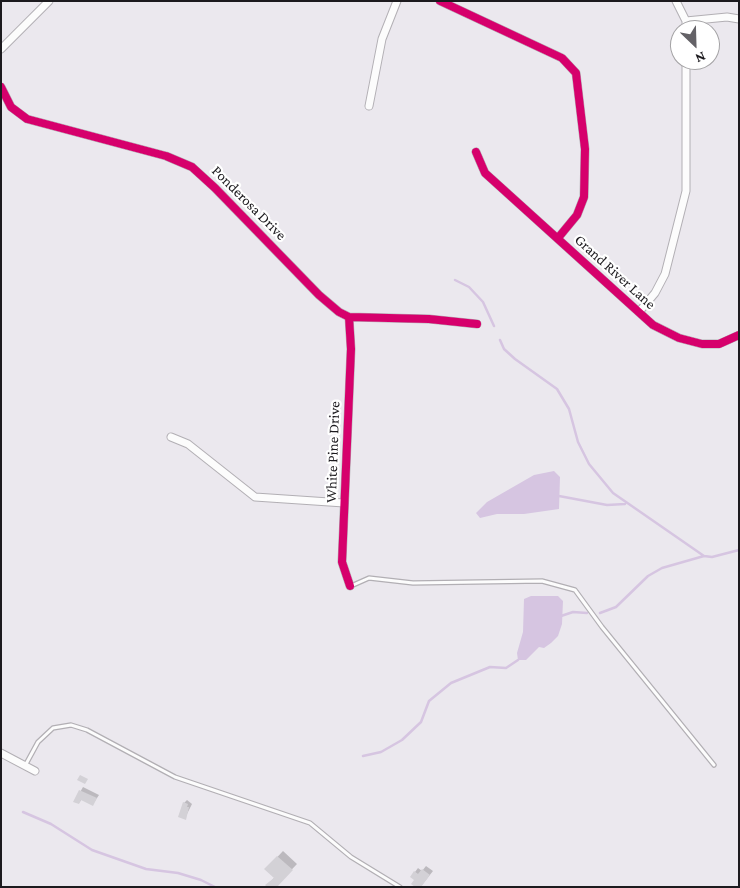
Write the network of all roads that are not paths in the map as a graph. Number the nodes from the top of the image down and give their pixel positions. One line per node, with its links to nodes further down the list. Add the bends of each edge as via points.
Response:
1 (397, 1): 11 (street, via 382,39)
2 (440, 1): 13 (street, via 562,58 576,73 584,149 584,198 577,214)
3 (676, 1): 6 (street)
4 (46, 2): 8 (street)
5 (739, 19): 7 (street)
6 (686, 20)
7 (696, 20)
8 (1, 49)
9 (686, 70): 14 (street, via 686,192 666,274)
10 (1, 87): 15 (street, Ponderosa Drive, via 11,107 27,119 166,156 192,167 319,295 339,312)
11 (369, 106)
12 (476, 152): 13 (street, Grand River Lane, via 485,173)
13 (558, 238): 14 (street, Grand River Lane)
14 (639, 312): 17 (street, Grand River Lane, via 661,330 702,344 720,344)
15 (350, 316): 16 (street, Ponderosa Drive); 19 (street, White Pine Drive)
16 (477, 324)
17 (739, 336)
18 (171, 437): 19 (street, via 188,444 255,497)
19 (344, 503): 20 (street, White Pine Drive, via 342,562)
20 (350, 586): 22 (lane, via 369,578 413,583 542,581 575,590)
21 (1, 753): 23 (street)
22 (714, 765)
23 (25, 766): 24 (street); 25 (lane, via 38,742 53,728 72,725 175,776 310,823 351,857)
24 (35, 771)
25 (400, 887)

